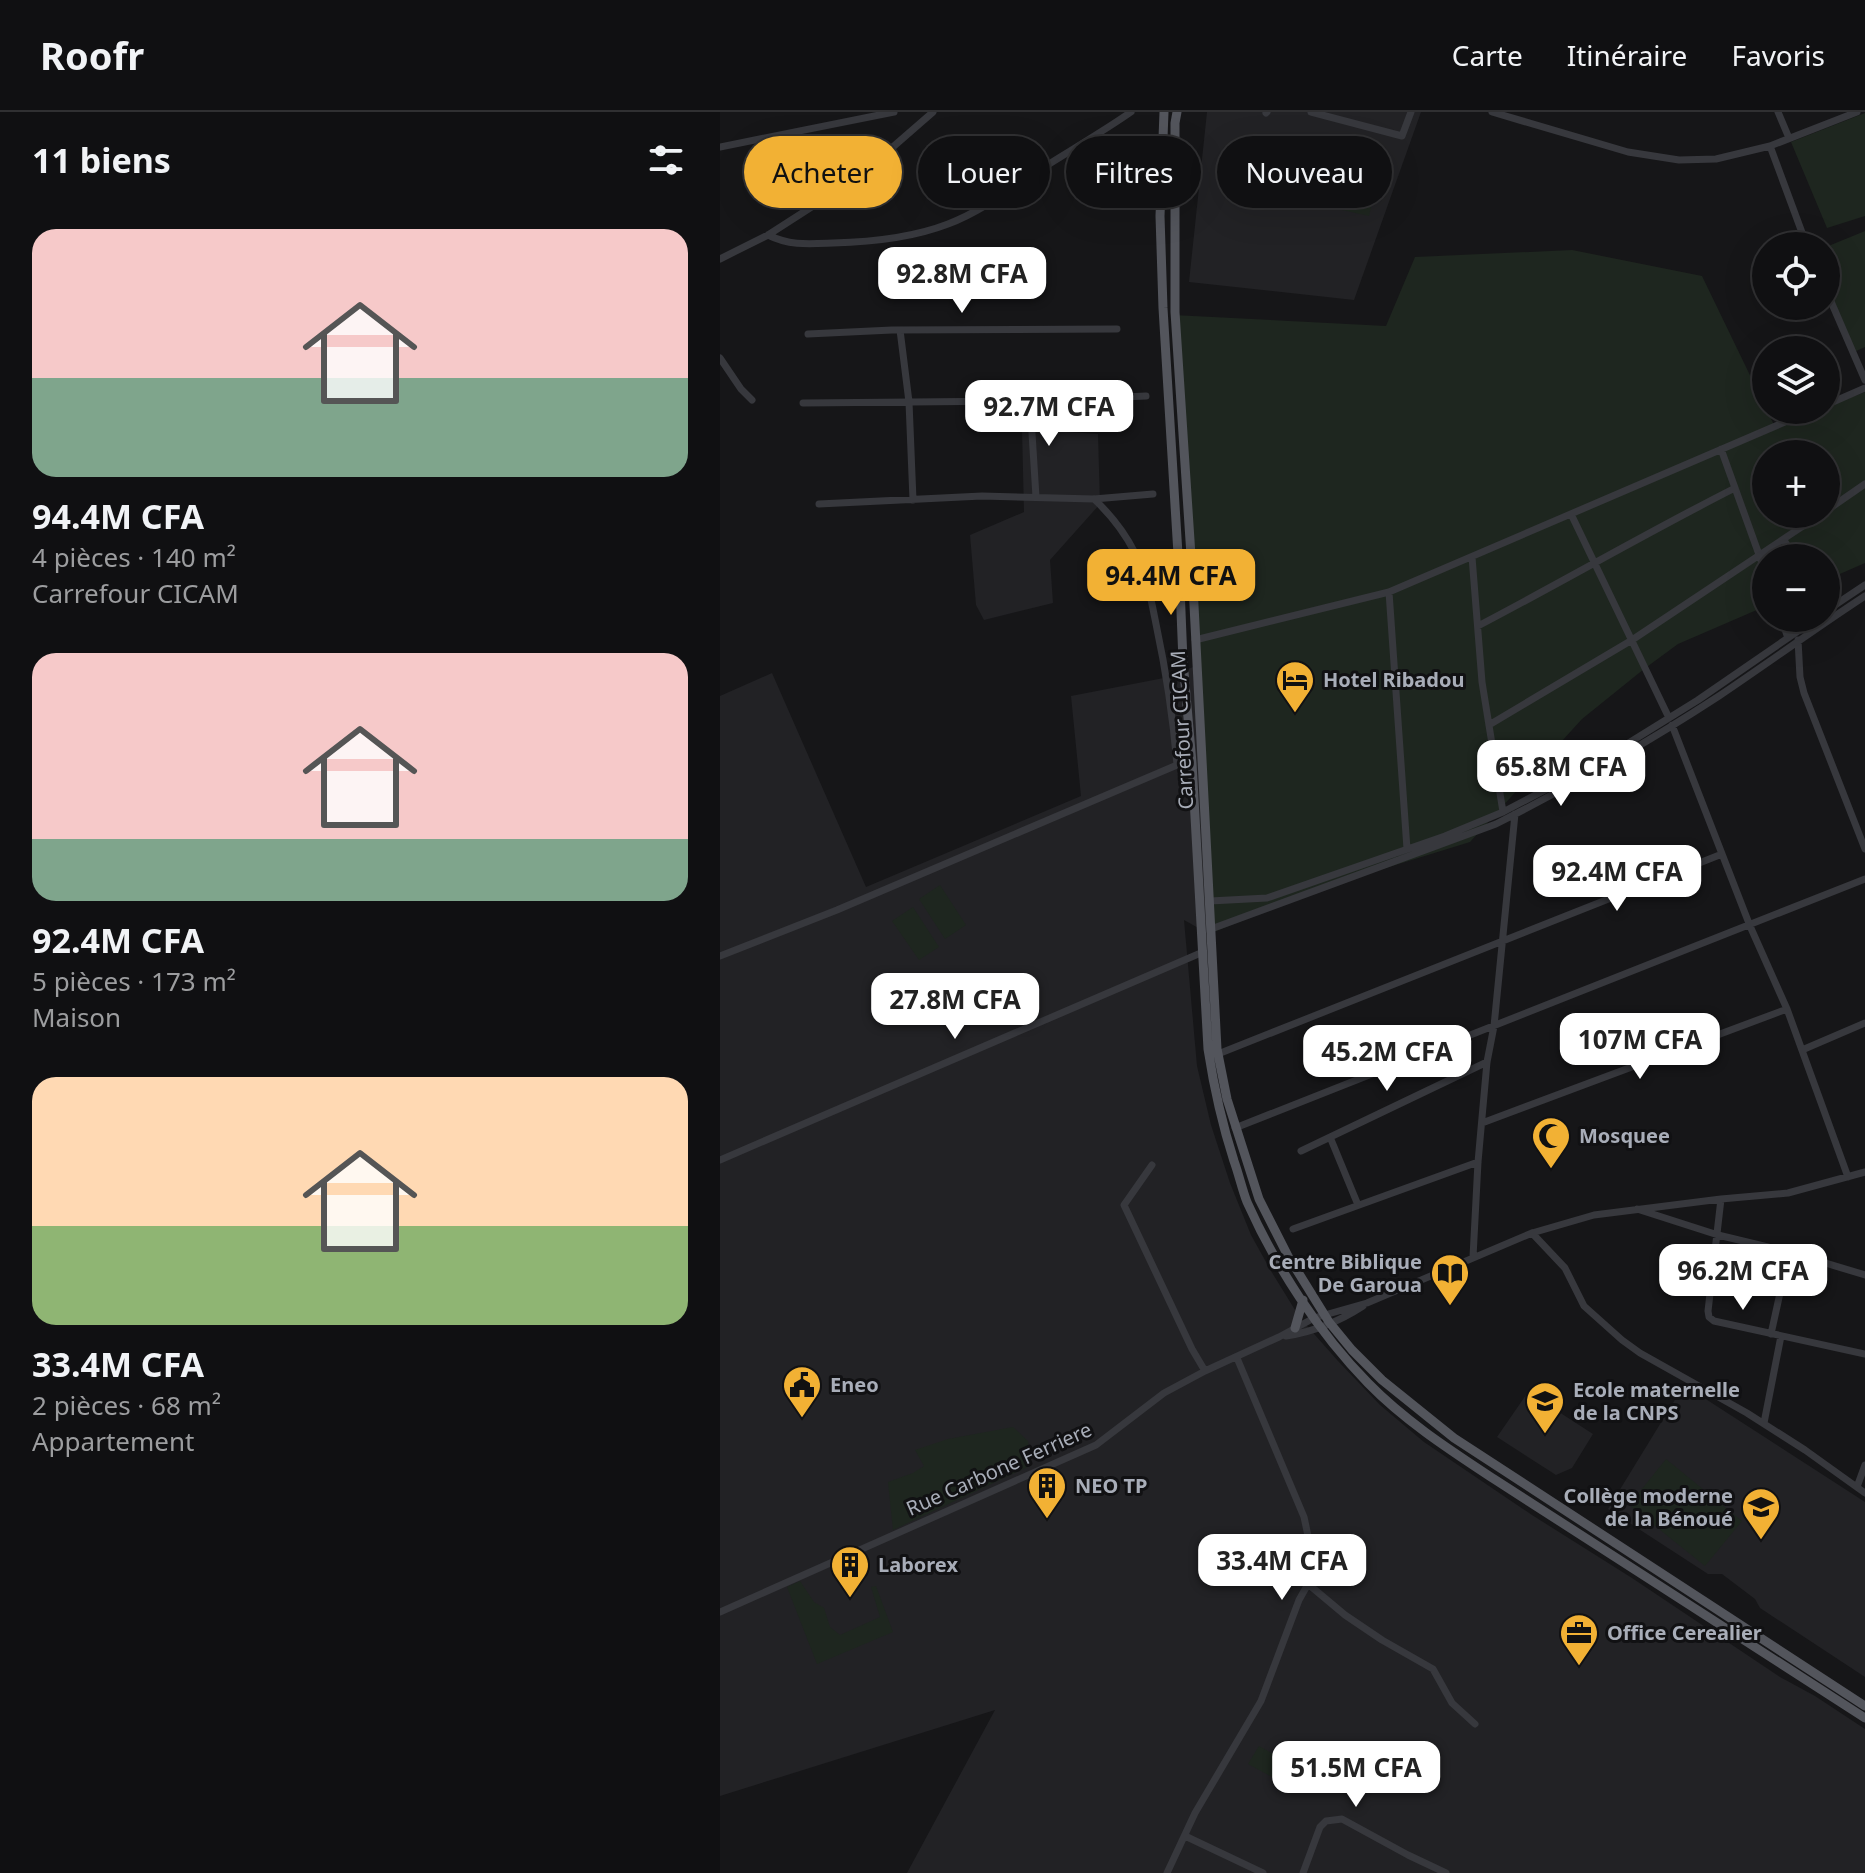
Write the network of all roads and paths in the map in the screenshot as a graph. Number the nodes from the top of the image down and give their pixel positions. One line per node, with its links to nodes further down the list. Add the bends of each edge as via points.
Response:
1 (894, 112): 13 (street)
2 (933, 112): 15 (street, via 824,199)
3 (1131, 112): 15 (street, via 945,225 891,239 847,243 800,245)
4 (1164, 112): 62 (main road, via 1163,308)
5 (1177, 112): 57 (main road, Carrefour CICAM, via 1175,312)
6 (1311, 112): 7 (street, via 1402,136)
7 (1411, 112)
8 (1492, 112): 12 (street, via 1628,152 1679,160 1716,159)
9 (1778, 112): 11 (street)
10 (1857, 112): 11 (street)
11 (1789, 138): 12 (street)
12 (1770, 146): 14 (street)
13 (720, 147)
14 (1802, 232)
15 (768, 235): 16 (street)
16 (720, 259)
17 (1839, 320): 22 (street)
18 (1117, 329): 19 (street)
19 (900, 330): 20 (street); 28 (street)
20 (808, 334)
21 (720, 358): 26 (street)
22 (1865, 380)
23 (1865, 388): 25 (street)
24 (1146, 396): 27 (street)
25 (1840, 399)
26 (752, 400)
27 (1030, 401): 28 (street); 35 (street)
28 (909, 402): 29 (street); 37 (street)
29 (803, 403)
30 (1780, 424): 31 (street)
31 (1721, 449): 33 (street); 40 (street)
32 (1865, 484): 38 (street)
33 (1735, 488): 43 (street); 48 (street)
34 (1153, 494): 36 (street)
35 (1036, 497): 36 (street); 37 (street)
36 (1094, 499): 63 (street, via 1135,552 1147,581 1164,659)
37 (913, 500): 39 (street)
38 (1840, 501)
39 (819, 504)
40 (1571, 514): 46 (street); 48 (street)
41 (1801, 528): 42 (street)
42 (1784, 540): 44 (street); 45 (street)
43 (1756, 544)
44 (1778, 544)
45 (1786, 544)
46 (1472, 557): 50 (street); 53 (street)
47 (1752, 561): 58 (street)
48 (1594, 564): 53 (street); 58 (street)
49 (1865, 585): 52 (street)
50 (1389, 592): 57 (street); 66 (street)
51 (1865, 596): 59 (street)
52 (1840, 601)
53 (1478, 626): 61 (street)
54 (1786, 632): 56 (street)
55 (1797, 632): 56 (street)
56 (1788, 638): 60 (street)
57 (1195, 640): 70 (main road, Carrefour CICAM)
58 (1632, 640): 60 (street); 61 (street)
59 (1798, 640): 60 (street, via 1719,696); 67 (street, via 1804,693)
60 (1671, 721): 64 (street); 65 (street, via 1599,771); 68 (street)
61 (1489, 725): 64 (street)
62 (1192, 763): 63 (street); 74 (main road)
63 (1177, 765): 75 (street)
64 (1503, 812): 66 (street)
65 (1515, 814): 72 (street); 73 (street)
66 (1407, 849): 70 (street, via 1267,898)
67 (1865, 849)
68 (1722, 854): 71 (street); 73 (street)
69 (1865, 879): 71 (street)
70 (1210, 901): 72 (main road, Carrefour CICAM)
71 (1750, 926): 76 (street); 78 (street)
72 (1211, 929): 80 (main road, Carrefour CICAM)
73 (1502, 943): 78 (street); 80 (street)
74 (1203, 952): 86 (street); 100 (main road, via 1208,1049 1221,1121 1247,1200)
75 (720, 956)
76 (1787, 1009): 79 (street); 82 (street)
77 (1865, 1023): 79 (street)
78 (1494, 1026): 81 (street); 83 (street)
79 (1802, 1050): 90 (street)
80 (1218, 1054): 83 (main road, Carrefour CICAM)
81 (1487, 1062): 82 (street); 84 (street)
82 (1482, 1123): 87 (street)
83 (1235, 1128): 101 (main road, Carrefour CICAM, via 1259,1199)
84 (1330, 1137): 85 (street); 92 (street)
85 (1301, 1151)
86 (720, 1160)
87 (1478, 1162): 92 (street); 98 (street)
88 (1152, 1165): 108 (street, via 1126,1200 1125,1211)
89 (1863, 1175): 90 (street)
90 (1848, 1177): 91 (street, via 1788,1193)
91 (1721, 1199): 93 (street); 96 (street)
92 (1358, 1205): 94 (street)
93 (1635, 1209): 95 (street); 96 (street)
94 (1293, 1229)
95 (1532, 1233): 98 (street); 109 (street, via 1565,1268 1584,1306 1610,1330 1640,1353)
96 (1718, 1235): 97 (street); 103 (street, via 1709,1317)
97 (1789, 1252): 99 (street); 103 (street)
98 (1473, 1257): 101 (street, via 1350,1314)
99 (1865, 1275)
100 (1303, 1300): 101 (main road); 102 (main road)
101 (1322, 1320): 102 (street, Rue Carbone Ferriere); 105 (street, Rue Carbone Ferriere, via 1303,1333); 114 (main road, via 1382,1380 1454,1438)
102 (1295, 1328): 105 (street, Rue Carbone Ferriere)
103 (1771, 1334): 104 (street)
104 (1781, 1336): 106 (street); 109 (street)
105 (1279, 1337): 107 (street, Rue Carbone Ferriere)
106 (1865, 1354)
107 (1237, 1358): 108 (street, Rue Carbone Ferriere); 113 (street, via 1304,1517 1311,1550)
108 (1205, 1371): 115 (street, Rue Carbone Ferriere, via 1164,1393 1096,1445)
109 (1764, 1423): 111 (street)
110 (1865, 1465): 111 (street)
111 (1857, 1487): 112 (street)
112 (1865, 1493)
113 (1308, 1584): 118 (street, via 1345,1615 1433,1669 1452,1703); 119 (street, via 1261,1701)
114 (1709, 1611): 116 (main road); 117 (main road)
115 (720, 1612)
116 (1865, 1706)
117 (1865, 1718)
118 (1475, 1724)
119 (1185, 1836): 120 (street); 121 (street)
120 (1167, 1873)
121 (1263, 1873)
122 (1303, 1873): 123 (street, via 1320,1827 1342,1819)
123 (1446, 1873)

